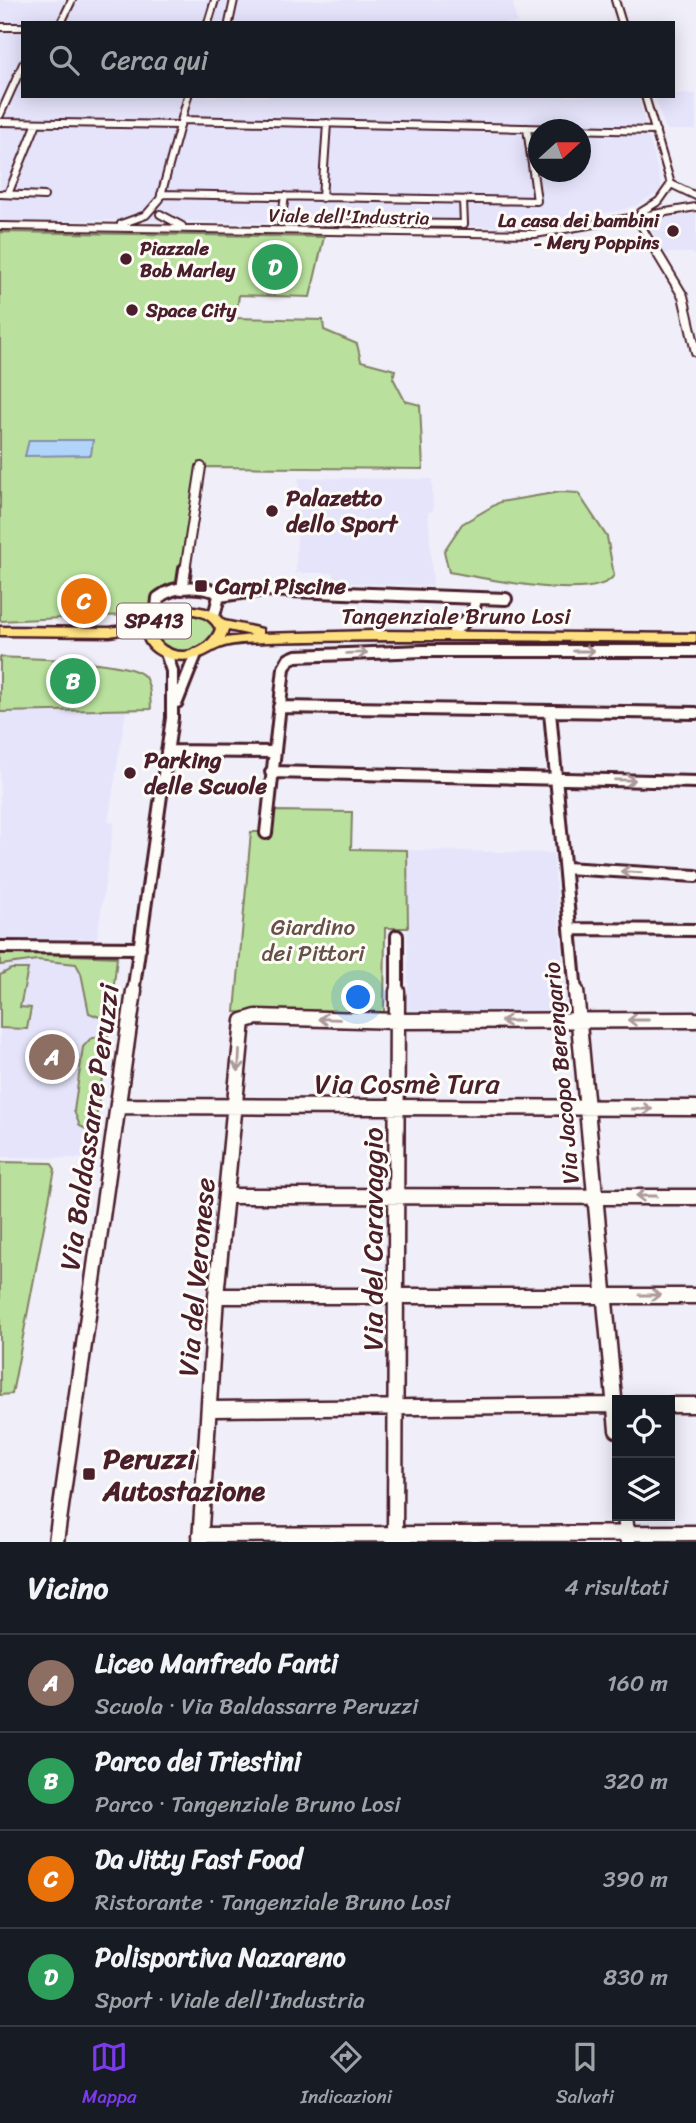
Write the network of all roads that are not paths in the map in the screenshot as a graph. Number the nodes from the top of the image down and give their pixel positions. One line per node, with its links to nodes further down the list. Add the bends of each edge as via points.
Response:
1 (72, 0): 5 (street)
2 (215, 0): 6 (street)
3 (234, 0): 7 (street)
4 (615, 0): 8 (street)
5 (62, 21)
6 (209, 21)
7 (229, 21)
8 (621, 21)
9 (0, 27): 10 (street)
10 (21, 27)
11 (21, 69): 14 (street)
12 (187, 98): 17 (street)
13 (646, 98): 20 (street)
14 (0, 115)
15 (0, 122): 16 (street)
16 (37, 123): 17 (street); 22 (street)
17 (181, 123): 18 (street); 25 (street)
18 (327, 124): 19 (street); 28 (street)
19 (527, 128): 20 (street); 29 (street, via 537,201)
20 (656, 131): 21 (street)
21 (674, 187): 23 (street); 27 (street); 31 (street, via 684,201)
22 (4, 194): 24 (street)
23 (666, 195): 31 (street); 34 (street)
24 (44, 196)
25 (160, 196): 26 (street); 32 (street); 33 (street)
26 (285, 196): 28 (street); 29 (street, via 281,222 464,224)
27 (696, 196)
28 (322, 198): 29 (street)
29 (463, 200)
30 (696, 207): 31 (street, Viale dell'Industria)
31 (681, 208): 34 (street, Viale dell'Industria)
32 (160, 214): 38 (street); 39 (street)
33 (146, 215): 37 (street, via 118,225); 38 (street)
34 (625, 219): 39 (street, Viale dell'Industria, via 535,234)
35 (640, 224): 40 (street, via 683,296)
36 (0, 226): 37 (street, Viale dell'Industria)
37 (90, 227): 38 (street, Viale dell'Industria)
38 (149, 228): 39 (street, Viale dell'Industria)
39 (195, 229)
40 (696, 352)
41 (201, 467): 42 (street)
42 (182, 589): 43 (street, via 207,589); 47 (street, via 160,595)
43 (219, 596): 44 (street, via 264,590); 46 (street)
44 (476, 598): 45 (street); 49 (street, via 473,614)
45 (506, 599)
46 (217, 620): 47 (main road, SP413, via 206,612 184,609); 49 (main road, Tangenziale Bruno Losi, via 265,632); 54 (main road, SP413, via 221,636)
47 (153, 622): 48 (main road, via 98,633); 53 (main road, SP413, via 148,632)
48 (0, 631)
49 (454, 631): 50 (main road, Tangenziale Bruno Losi)
50 (696, 631)
51 (0, 637): 53 (main road)
52 (696, 638): 54 (main road, Tangenziale Bruno Losi, via 373,635)
53 (151, 642): 56 (main road, SP413)
54 (216, 644): 57 (main road, SP413)
55 (696, 651): 58 (street, one-way to 55, via 289,659 312,655)
56 (166, 653): 57 (main road, SP413); 61 (street, Via Baldassarre Peruzzi, via 173,671)
57 (196, 654): 61 (street, Via Baldassarre Peruzzi)
58 (279, 707): 59 (street); 63 (street)
59 (551, 712): 60 (street); 65 (street, Via Jacopo Berengario)
60 (696, 713)
61 (172, 718): 62 (street, Via Baldassarre Peruzzi)
62 (167, 751): 63 (street); 74 (street, Via Baldassarre Peruzzi)
63 (274, 752): 64 (street)
64 (271, 772): 65 (street); 67 (street)
65 (557, 778): 66 (street, one-way to 66); 68 (street, Via Jacopo Berengario)
66 (696, 782)
67 (266, 833)
68 (565, 868): 69 (street, one-way to 68); 70 (street, Via Jacopo Berengario)
69 (696, 876)
70 (571, 929): 71 (street); 75 (street, Via Jacopo Berengario)
71 (696, 930)
72 (397, 936): 77 (street, Via del Caravaggio)
73 (0, 947): 74 (street)
74 (140, 948): 78 (street, Via Baldassarre Peruzzi)
75 (579, 1020): 76 (street, one-way to 75); 77 (street, one-way to 77); 82 (street, Via Jacopo Berengario)
76 (696, 1020)
77 (398, 1021): 79 (street, Via del Veronese, one-way to 79, via 247,1018 241,1025); 80 (street, Via del Caravaggio)
78 (118, 1106): 79 (street, Via Cosmè Tura); 101 (street, Via Baldassarre Peruzzi)
79 (236, 1106): 80 (street, Via Cosmè Tura); 83 (street, Via del Veronese)
80 (397, 1106): 82 (street, Via Cosmè Tura); 86 (street, Via del Caravaggio)
81 (696, 1108): 82 (street, Via Cosmè Tura, one-way to 81)
82 (587, 1109): 84 (street, Via Jacopo Berengario)
83 (226, 1196): 86 (street); 89 (street, Via del Veronese)
84 (596, 1196): 85 (street, one-way to 84); 86 (street); 88 (street, Via Jacopo Berengario)
85 (696, 1196)
86 (397, 1198): 87 (street, Via del Caravaggio)
87 (396, 1295): 88 (street); 89 (street); 95 (street, Via del Caravaggio)
88 (605, 1295): 90 (street, one-way to 90); 91 (street, Via Jacopo Berengario)
89 (216, 1296): 96 (street, Via del Veronese)
90 (696, 1296)
91 (615, 1395)
92 (612, 1405): 95 (street)
93 (675, 1405): 94 (street)
94 (696, 1405)
95 (396, 1408): 96 (street); 99 (street, Via del Caravaggio)
96 (210, 1409): 100 (street, Via del Veronese)
97 (696, 1533): 98 (street)
98 (627, 1537): 99 (street)
99 (395, 1538): 100 (street)
100 (200, 1539)
101 (56, 1542)

